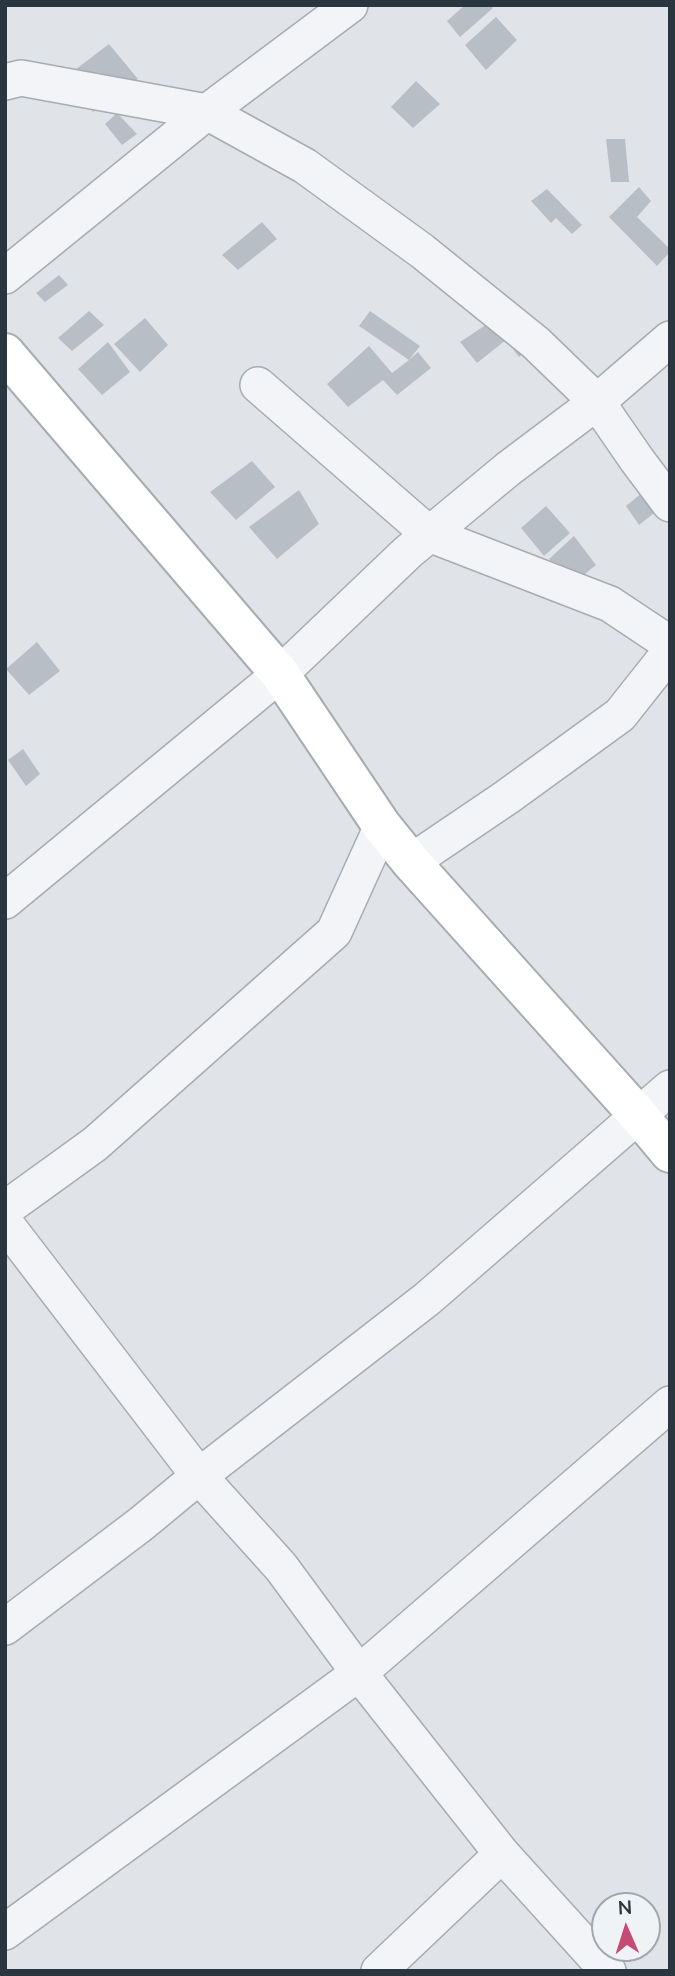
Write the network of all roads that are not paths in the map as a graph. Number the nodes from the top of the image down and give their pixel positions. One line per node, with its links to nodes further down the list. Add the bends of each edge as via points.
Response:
1 (350, 5): 3 (street)
2 (5, 82): 3 (street, via 21,78)
3 (207, 112): 4 (street); 8 (street, via 305,166 422,251 536,343)
4 (5, 276)
5 (670, 339): 8 (street)
6 (5, 353): 13 (main road)
7 (258, 385): 10 (street)
8 (597, 402): 9 (street); 10 (street)
9 (670, 504)
10 (429, 534): 11 (street, via 610,604); 13 (street)
11 (670, 644)
12 (670, 652): 15 (street, via 621,715)
13 (280, 674): 14 (main road); 16 (street)
14 (382, 826): 15 (main road); 20 (street, via 334,932 95,1144)
15 (411, 862): 18 (main road)
16 (5, 901)
17 (670, 1088): 18 (street)
18 (639, 1116): 19 (main road); 23 (street, via 427,1299)
19 (670, 1153)
20 (5, 1209)
21 (5, 1223): 23 (street)
22 (670, 1404): 25 (street)
23 (199, 1476): 24 (street); 25 (street, via 281,1567)
24 (5, 1627)
25 (359, 1674): 26 (street); 27 (street)
26 (502, 1854): 28 (street); 29 (street)
27 (5, 1932)
28 (379, 1971)
29 (608, 1971)

